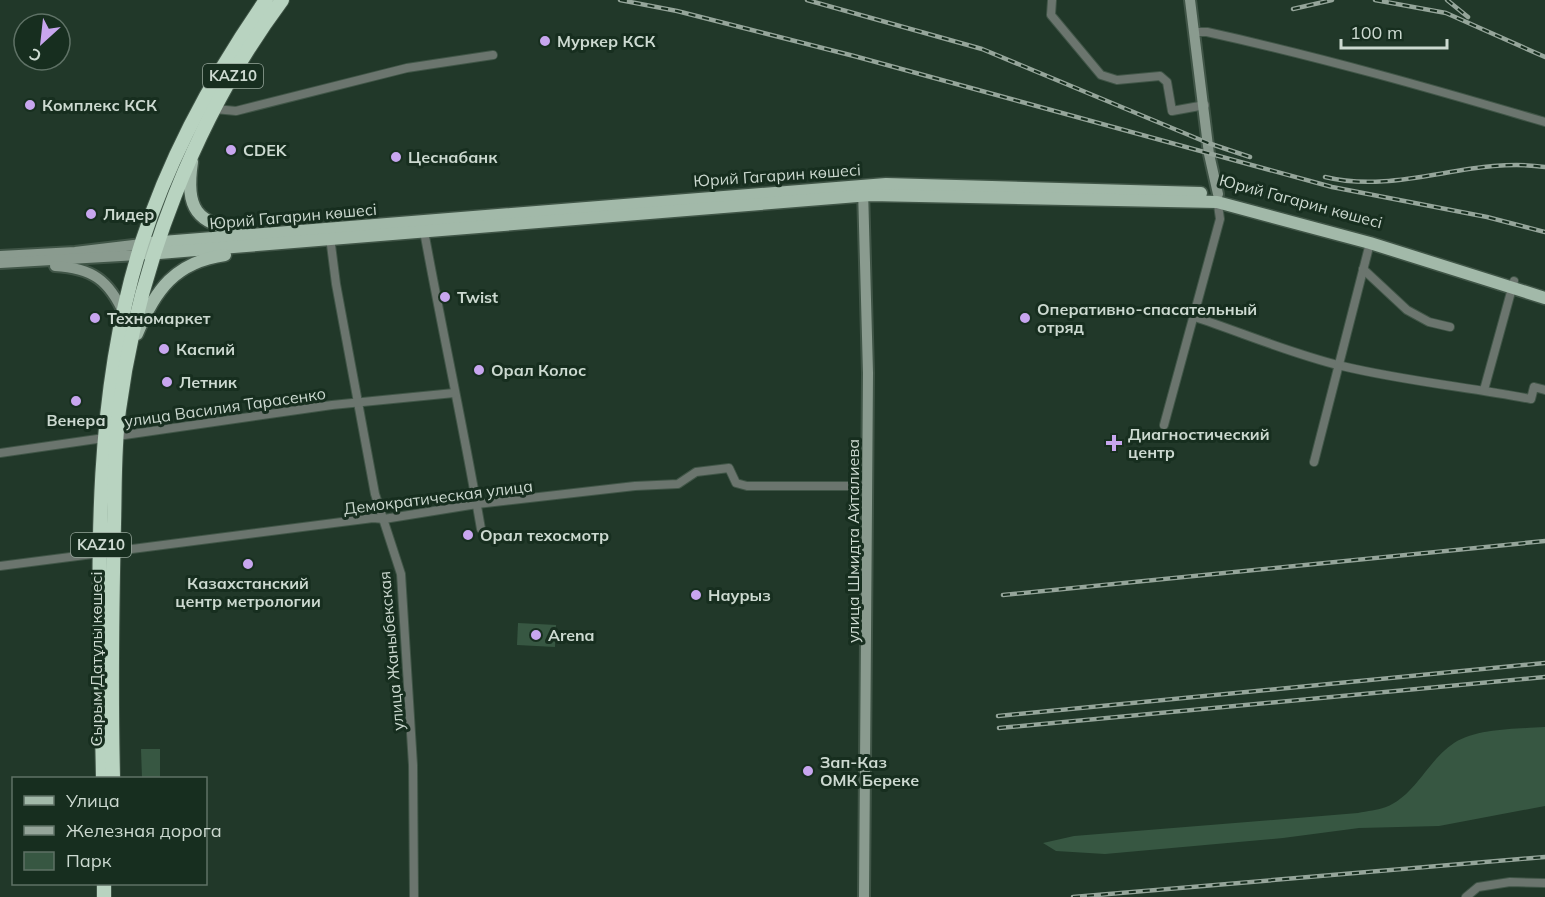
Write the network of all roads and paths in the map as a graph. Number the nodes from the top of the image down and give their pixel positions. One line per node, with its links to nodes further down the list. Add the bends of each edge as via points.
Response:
1 (266, 0): 10 (highway, Сырым Датұлы көшесі / KAZ10, via 229,54)
2 (282, 0): 8 (highway, Сырым Датұлы көшесі / KAZ10)
3 (1052, 0): 7 (street, via 1051,15 1101,75 1117,80 1160,76 1167,82 1172,111)
4 (1190, 0): 5 (street)
5 (1196, 32): 7 (street); 9 (street, via 1295,52)
6 (493, 55): 8 (street, via 407,68 237,111)
7 (1204, 105): 13 (street)
8 (215, 109): 11 (highway, Сырым Датұлы көшесі / KAZ10)
9 (1545, 122)
10 (178, 151): 11 (highway); 19 (highway, Сырым Датұлы көшесі / KAZ10)
11 (193, 158): 16 (main road, via 188,192 198,213 217,226); 19 (highway, Сырым Датұлы көшесі / KAZ10)
12 (863, 190): 13 (main road, Юрий Гагарин көшесі); 14 (main road, Юрий Гагарин көшесі); 15 (main road, Юрий Гагарин көшесі); 40 (street, улица Шмидта Айталиева)
13 (1217, 198): 17 (main road, Юрий Гагарин көшесі); 24 (main road, Юрий Гагарин көшесі, via 1318,221); 28 (street, via 1220,219)
14 (424, 231): 15 (main road, Юрий Гагарин көшесі); 34 (street)
15 (330, 234): 16 (main road, Юрий Гагарин көшесі); 18 (main road, Юрий Гагарин көшесі); 35 (street, улица Жаныбекская, via 336,287)
16 (255, 235): 19 (main road, Юрий Гагарин көшесі)
17 (1370, 243): 23 (street); 24 (main road, Юрий Гагарин көшесі)
18 (267, 244): 19 (main road, Юрий Гагарин көшесі); 30 (main road, via 194,261 178,271 154,299)
19 (147, 249): 20 (street, Юрий Гагарин көшесі); 21 (street, Юрий Гагарин көшесі); 27 (highway, Сырым Датұлы көшесі / KAZ10); 30 (highway, Сырым Датұлы көшесі / KAZ10)
20 (0, 256)
21 (19, 262): 22 (street, Юрий Гагарин көшесі); 27 (street, via 86,270 105,284)
22 (0, 263)
23 (1363, 269): 29 (street, via 1407,310 1429,322); 31 (street)
24 (1513, 284): 25 (main road, Юрий Гагарин көшесі); 26 (main road, Юрий Гагарин көшесі); 32 (street)
25 (1545, 290)
26 (1545, 298)
27 (124, 314): 37 (highway, Сырым Датұлы көшесі / KAZ10)
28 (1195, 317): 31 (street); 36 (street)
29 (1450, 327)
30 (129, 352): 37 (highway, Сырым Датұлы көшесі / KAZ10)
31 (1340, 366): 32 (street, via 1427,384); 39 (street)
32 (1484, 390): 33 (street, via 1531,399 1534,387)
33 (1545, 390)
34 (454, 393): 35 (street, улица Василия Тарасенко); 41 (street)
35 (359, 402): 37 (street, улица Василия Тарасенко); 42 (street, улица Жаныбекская, via 375,494)
36 (1164, 425)
37 (111, 437): 38 (street, улица Василия Тарасенко); 44 (highway, Сырым Датұлы көшесі / KAZ10)
38 (0, 453)
39 (1314, 462)
40 (868, 486): 41 (street, Демократическая улица, via 747,486 736,483 729,468 696,472 678,483); 50 (street, улица Шмидта Айталиева)
41 (477, 504): 42 (street, Демократическая улица); 43 (street)
42 (384, 519): 44 (street, Демократическая улица); 49 (street, улица Жаныбекская, via 401,574 413,765)
43 (481, 528)
44 (107, 551): 45 (street, Демократическая улица); 46 (highway, Сырым Датұлы көшесі / KAZ10); 47 (highway, Сырым Датұлы көшесі / KAZ10)
45 (0, 566)
46 (103, 777)
47 (112, 777)
48 (1545, 883): 51 (street, via 1510,882 1478,887)
49 (414, 897)
50 (864, 897)
51 (1466, 897)

